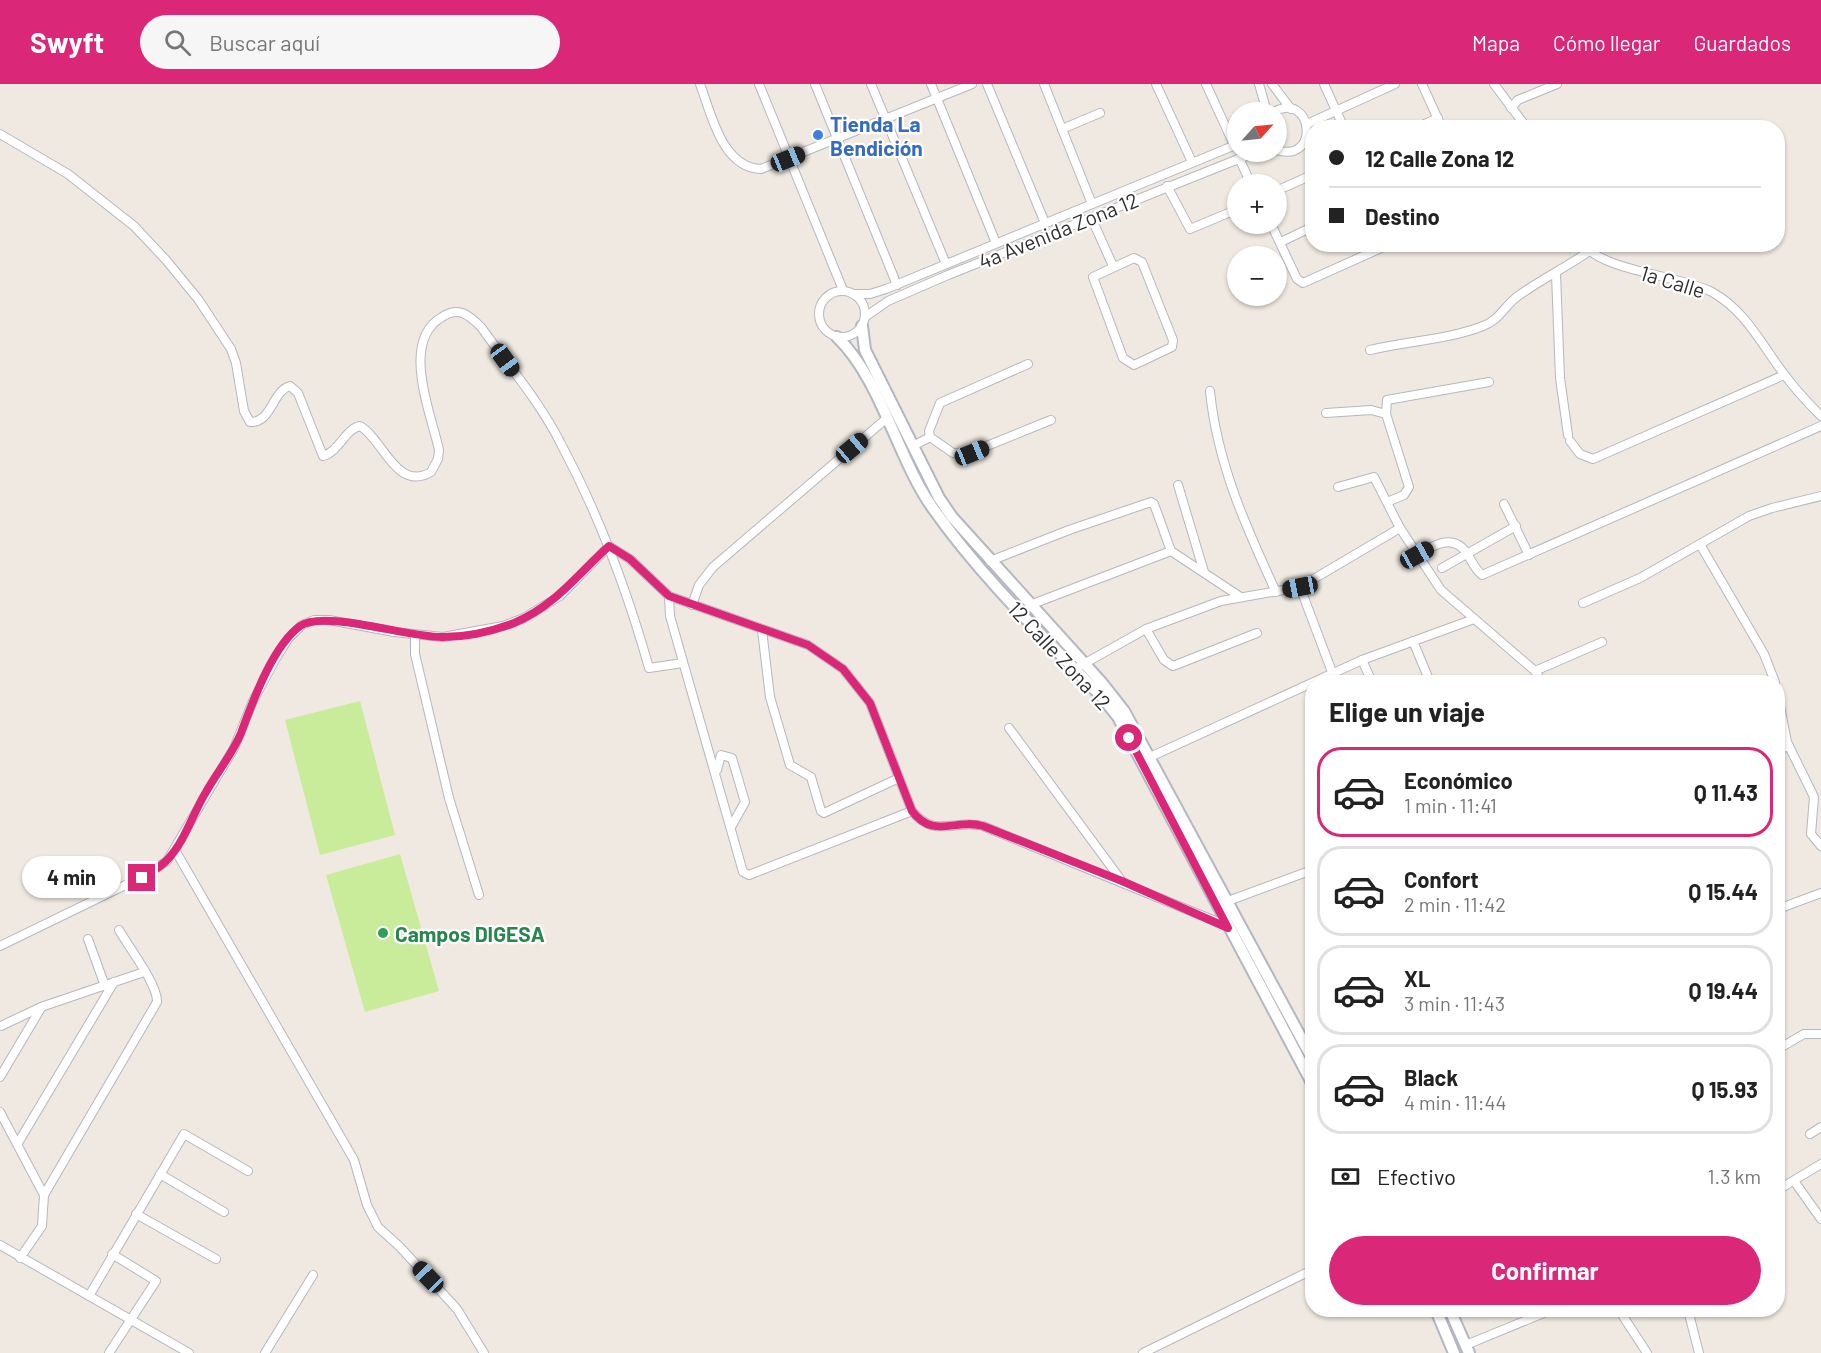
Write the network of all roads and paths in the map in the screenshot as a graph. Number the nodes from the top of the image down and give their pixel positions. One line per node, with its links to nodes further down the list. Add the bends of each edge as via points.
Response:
1 (700, 84): 40 (street, via 726,149 756,169)
2 (759, 84): 40 (street)
3 (816, 84): 36 (street)
4 (871, 84): 27 (street)
5 (931, 84): 19 (street)
6 (972, 84): 19 (street)
7 (987, 84): 49 (street)
8 (1044, 84): 34 (street)
9 (1156, 84): 41 (street)
10 (1206, 84): 33 (street)
11 (1259, 84): 20 (street)
12 (1272, 84): 22 (street)
13 (1324, 84): 24 (street)
14 (1395, 84): 18 (street)
15 (1422, 84): 26 (street)
16 (1494, 84): 21 (street)
17 (1557, 84): 21 (street, via 1518,100)
18 (1376, 88): 24 (street)
19 (937, 98): 27 (street); 53 (street)
20 (1264, 102)
21 (1511, 108): 31 (street)
22 (1291, 109): 23 (street); 32 (street)
23 (1287, 110)
24 (1336, 111): 28 (street); 29 (street)
25 (1100, 113): 34 (street)
26 (1438, 118): 30 (street)
27 (886, 119): 36 (street); 57 (street)
28 (1316, 120)
29 (1340, 120)
30 (1434, 120)
31 (1521, 120)
32 (1305, 121)
33 (1227, 126)
34 (1062, 129): 46 (street)
35 (0, 134): 85 (street, via 68,174 134,226 166,260 223,335 236,363 242,402 250,422 263,417 281,391 290,386 298,393 323,456 360,426 401,472 411,477 431,472 439,450 422,374 420,346 429,326 440,318 459,311 468,315 481,327 561,442)
36 (838, 139): 40 (street); 60 (street)
37 (1305, 139): 39 (street, via 1298,149)
38 (1227, 148): 41 (street, 4a Avenida Zona 12)
39 (1287, 151)
40 (788, 159): 61 (street)
41 (1192, 162): 46 (street, 4a Avenida Zona 12)
42 (1229, 162): 44 (street, 4a Avenida Zona 12)
43 (1305, 178): 45 (street)
44 (1167, 186): 47 (street, via 1190,229); 48 (street, 4a Avenida Zona 12)
45 (1287, 186)
46 (1092, 204): 49 (street, 4a Avenida Zona 12)
47 (1227, 214)
48 (1091, 217): 58 (street); 63 (street, 4a Avenida Zona 12, via 888,301)
49 (1045, 223): 53 (street, 4a Avenida Zona 12)
50 (1305, 230): 52 (street)
51 (1277, 234): 52 (street)
52 (1281, 242): 54 (street, via 1301,282)
53 (996, 243): 57 (street, 4a Avenida Zona 12)
54 (1373, 252)
55 (1581, 252): 59 (street)
56 (1594, 252): 67 (street, 1a Calle, via 1619,265 1711,292 1733,307 1756,332)
57 (946, 264): 60 (street, 4a Avenida Zona 12)
58 (1113, 266): 58 (street, via 1134,258 1142,262 1173,340 1168,351 1134,365 1123,358 1093,282 1095,274)
59 (1556, 274): 65 (street, via 1516,297 1499,318 1482,327); 67 (street, via 1560,378 1569,438 1580,454 1593,459)
60 (897, 285): 62 (street, 4a Avenida Zona 12)
61 (843, 291): 62 (street); 64 (street, via 824,298 819,311 821,324)
62 (853, 294): 63 (street, via 863,303)
63 (863, 322): 64 (street, via 851,335); 77 (street, 12 Calle Zona 12, via 865,350)
64 (837, 337): 73 (street, 12 Calle Zona 12, via 855,358)
65 (1370, 350)
66 (1028, 364): 76 (street, via 940,403)
67 (1784, 375): 72 (street, 1a Calle)
68 (1489, 382): 71 (street, via 1387,400)
69 (1210, 391): 95 (street, via 1237,508)
70 (1326, 413): 71 (street, via 1371,410)
71 (1386, 414): 81 (street, via 1409,487 1404,495)
72 (1821, 416)
73 (886, 418): 99 (street, via 713,567 699,585); 110 (street, 12 Calle Zona 12, via 931,506 982,572)
74 (1051, 420): 76 (street, via 967,454 953,453)
75 (1821, 426): 90 (street)
76 (930, 437): 77 (street)
77 (913, 446): 91 (street, 12 Calle Zona 12, via 939,498)
78 (1178, 485): 93 (street)
79 (1338, 487): 81 (street, via 1372,476)
80 (1821, 496): 86 (street, via 1749,516)
81 (1387, 502): 84 (street)
82 (1504, 504): 83 (street)
83 (1516, 526): 89 (street); 90 (street)
84 (1400, 528): 88 (street); 94 (street)
85 (609, 546): 96 (street, via 630,559); 105 (street, via 560,596 525,618 456,636); 109 (street, via 649,668)
86 (1701, 546): 98 (street); 117 (street)
87 (1172, 551): 91 (street, via 1155,504 1150,502); 93 (street); 100 (street)
88 (1417, 555): 89 (street, via 1446,541 1458,545); 101 (street, via 1441,590)
89 (1468, 555): 90 (street, via 1482,575); 92 (street)
90 (1529, 555)
91 (990, 561): 100 (street, 12 Calle Zona 12)
92 (1442, 568)
93 (1204, 572): 97 (street)
94 (1300, 587): 95 (street); 112 (street)
95 (1276, 592): 97 (street)
96 (669, 596): 99 (street); 109 (street, via 670,616)
97 (1239, 596): 102 (street)
98 (1583, 603)
99 (692, 605): 103 (street)
100 (1030, 605): 110 (street, 12 Calle Zona 12)
101 (1474, 619): 106 (street); 111 (street)
102 (1146, 629): 104 (street, via 1164,660 1173,666); 110 (street)
103 (762, 630): 125 (street, via 814,648 850,677 870,703); 125 (street, via 770,697 790,765 811,777 821,811 824,813)
104 (1257, 633)
105 (415, 635): 129 (street, via 329,620 314,620 298,628 260,686 234,748); 133 (street, via 415,654 444,776)
106 (1413, 640): 108 (street); 115 (street)
107 (1602, 642): 111 (street)
108 (1362, 660): 112 (street); 114 (street)
109 (683, 663): 124 (street)
110 (1080, 666): 123 (street, 12 Calle Zona 12, via 1124,711); 137 (street, 12 Calle Zona 12, via 1118,717)
111 (1535, 671): 116 (street)
112 (1332, 672): 113 (street)
113 (1326, 675)
114 (1369, 675)
115 (1427, 675)
116 (1538, 675)
117 (1772, 675)
118 (1305, 685): 123 (street)
119 (1009, 728): 131 (street)
120 (1785, 728): 121 (street)
121 (1789, 746): 122 (street); 128 (street, via 1814,797 1811,834)
122 (1785, 747)
123 (1150, 757): 134 (street, 12 Calle Zona 12)
124 (717, 777): 127 (street); 127 (street, via 718,758 723,754 732,758 745,802)
125 (899, 778): 126 (street)
126 (912, 811): 127 (street, via 749,875 743,872); 131 (street, via 930,826 983,826)
127 (731, 827)
128 (1821, 846)
129 (175, 850): 140 (street, via 150,873); 181 (street, via 354,1160 378,1227 457,1309)
130 (1305, 873): 134 (street)
131 (1122, 881): 137 (street)
132 (1821, 893): 135 (street)
133 (479, 895)
134 (1228, 901): 136 (street, 12 Calle Zona 12)
135 (1785, 906)
136 (1240, 922): 137 (street); 147 (street, 12 Calle Zona 12)
137 (1228, 928): 149 (street, 12 Calle Zona 12)
138 (119, 930): 141 (street)
139 (88, 939): 143 (street)
140 (0, 946)
141 (144, 972): 142 (street); 160 (street, via 157,1002)
142 (114, 982): 143 (street); 154 (street)
143 (105, 986): 144 (street)
144 (41, 1007): 145 (street); 150 (street)
145 (2, 1026)
146 (1821, 1034): 148 (street, via 1804,1034)
147 (1305, 1045)
148 (1785, 1045)
149 (1305, 1070)
150 (0, 1077)
151 (0, 1112): 154 (street)
152 (1821, 1128): 153 (street)
153 (1810, 1134)
154 (18, 1143): 160 (street)
155 (1821, 1164): 158 (street)
156 (248, 1171): 157 (street, via 184,1134)
157 (160, 1174): 161 (street); 162 (street)
158 (1794, 1181): 159 (street); 163 (street)
159 (1785, 1186)
160 (44, 1195): 166 (street, via 42,1226)
161 (224, 1212)
162 (136, 1214): 165 (street); 167 (street)
163 (1821, 1219)
164 (0, 1245): 166 (street)
165 (112, 1254): 170 (street); 176 (street, via 156,1281)
166 (20, 1258): 170 (street)
167 (216, 1259)
168 (1305, 1273): 182 (street)
169 (313, 1275): 180 (street)
170 (89, 1296): 176 (street)
171 (1439, 1317): 183 (street)
172 (1453, 1317): 177 (street)
173 (1536, 1317): 177 (street)
174 (1624, 1317): 184 (street)
175 (1690, 1317): 185 (street)
176 (131, 1320): 178 (street); 179 (street)
177 (1467, 1349)
178 (109, 1353)
179 (189, 1353)
180 (265, 1353)
181 (484, 1353)
182 (1143, 1353)
183 (1454, 1353)
184 (1647, 1353)
185 (1699, 1353)

